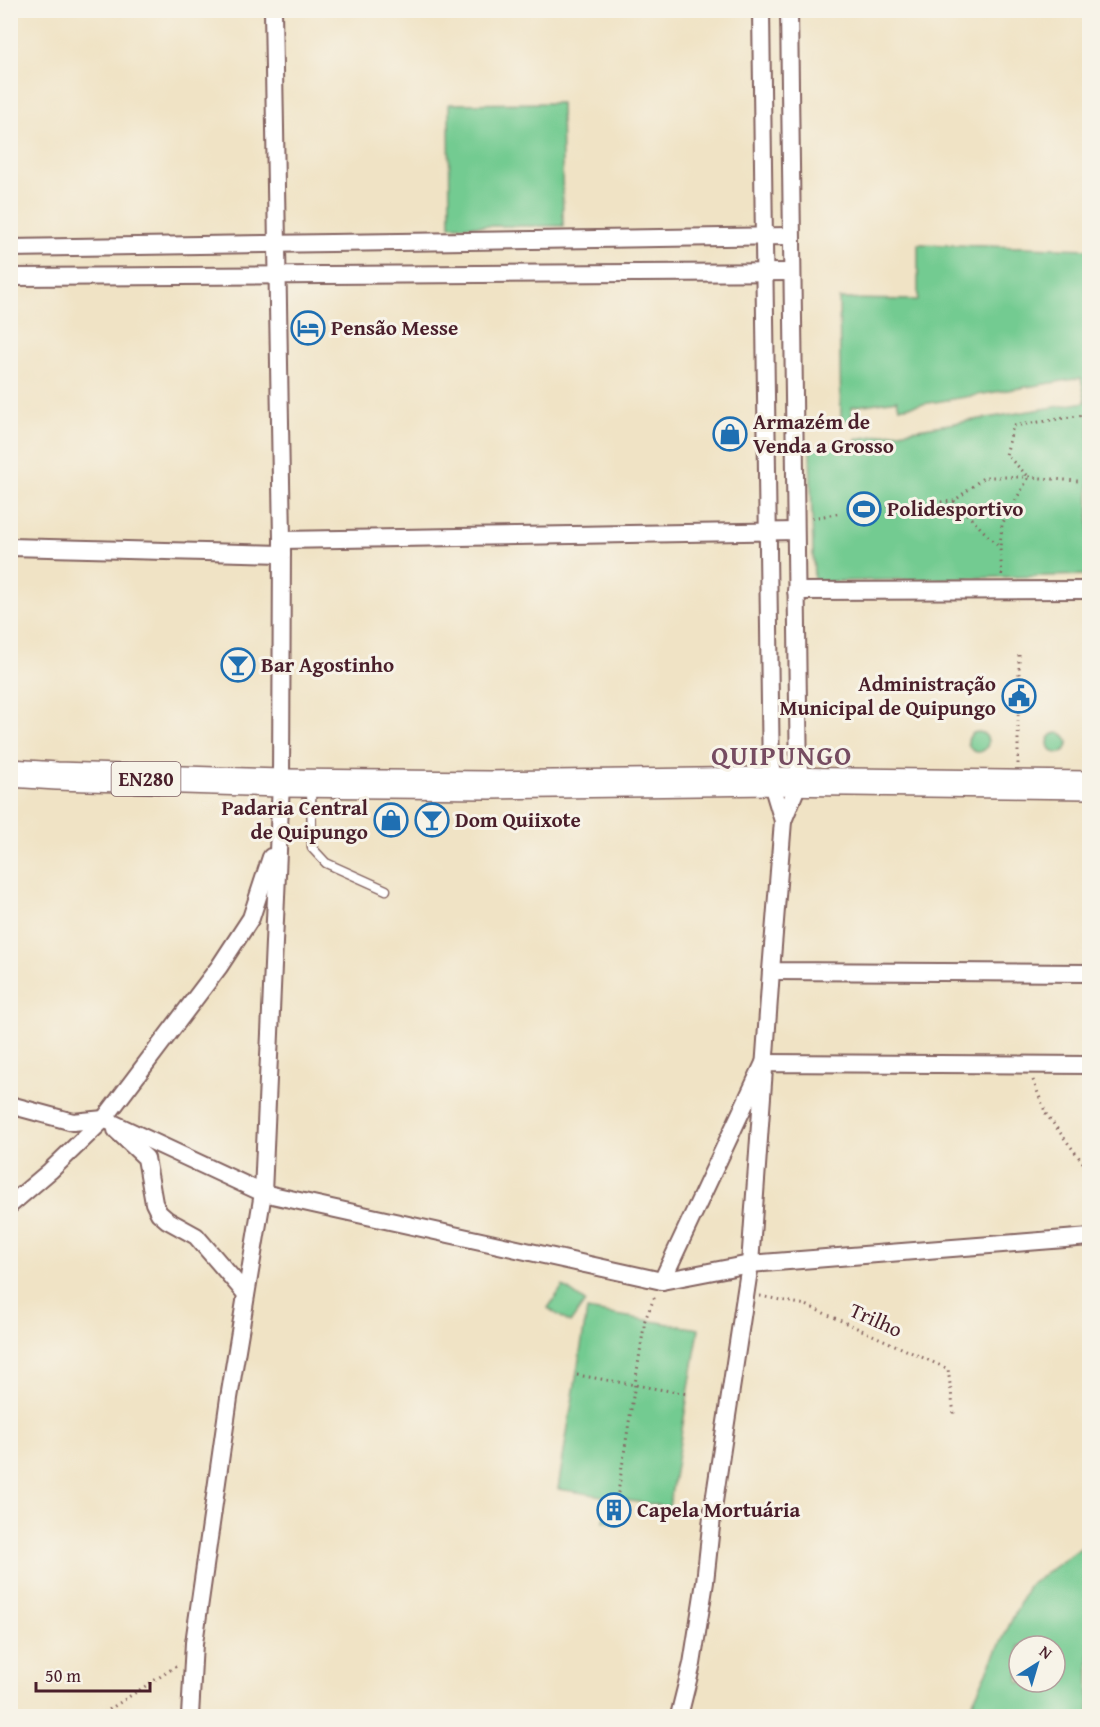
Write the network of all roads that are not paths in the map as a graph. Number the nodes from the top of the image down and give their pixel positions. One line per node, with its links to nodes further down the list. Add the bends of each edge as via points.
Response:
1 (273, 10): 6 (street)
2 (762, 10): 5 (street)
3 (789, 10): 4 (street)
4 (791, 236): 5 (street); 9 (street)
5 (764, 237): 6 (street); 8 (street)
6 (277, 244): 7 (street); 10 (street)
7 (10, 248)
8 (765, 272): 9 (street); 10 (street); 13 (street)
9 (792, 272): 12 (street)
10 (278, 275): 11 (street); 15 (street)
11 (10, 277)
12 (795, 531): 13 (street); 17 (street)
13 (768, 532): 15 (street); 19 (street)
14 (10, 547): 15 (street)
15 (282, 547): 21 (street)
16 (1089, 590): 17 (street)
17 (796, 591): 20 (street)
18 (10, 773): 21 (main road, EN280)
19 (771, 781): 20 (main road, EN280); 22 (main road, EN280); 24 (street)
20 (799, 782): 23 (main road, EN280); 24 (street)
21 (281, 783): 22 (main road, EN280); 25 (street)
22 (311, 783): 26 (lane, via 312,848 326,862)
23 (1089, 785)
24 (783, 821): 27 (street)
25 (278, 838): 32 (street, via 251,918 219,967); 33 (street)
26 (386, 890)
27 (771, 971): 28 (street); 29 (street)
28 (1089, 973)
29 (764, 1063): 30 (street); 36 (street); 37 (street)
30 (1089, 1065)
31 (10, 1105): 32 (street, via 73,1122)
32 (104, 1119): 33 (street); 34 (street); 38 (street, via 146,1158 159,1213 196,1236)
33 (263, 1193): 37 (street); 38 (street)
34 (10, 1205)
35 (1089, 1237): 36 (street)
36 (750, 1264): 37 (street); 40 (street, via 705,1582)
37 (662, 1281)
38 (246, 1294): 39 (street, via 193,1654)
39 (190, 1716)
40 (679, 1716)

